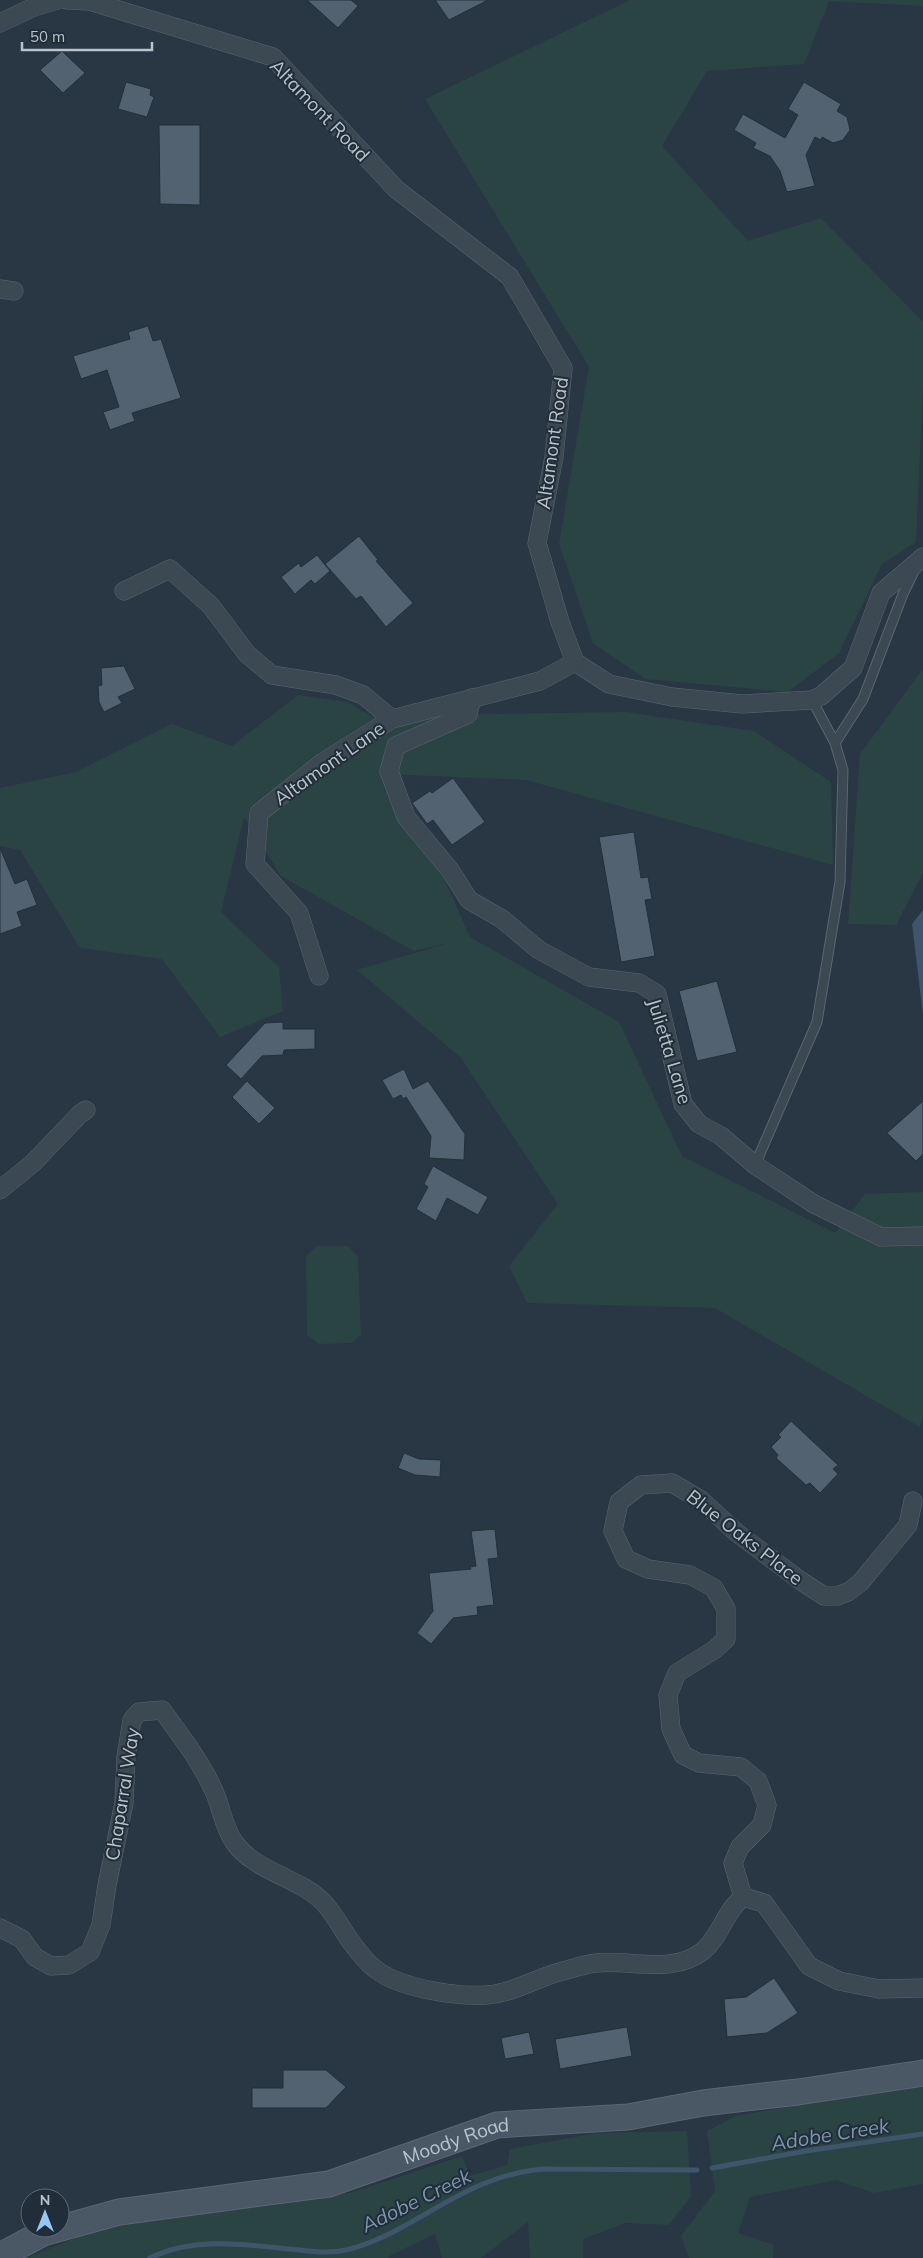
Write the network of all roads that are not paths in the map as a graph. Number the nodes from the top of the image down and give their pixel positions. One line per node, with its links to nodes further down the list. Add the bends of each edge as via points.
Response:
1 (58, 0): 3 (street)
2 (68, 0): 6 (street, Altamont Road, via 89,1 273,57 396,189 510,277 563,368 554,457 537,543)
3 (0, 23)
4 (922, 558): 8 (street, via 881,593 853,668); 10 (lane, via 903,594 863,699)
5 (124, 591): 9 (street, via 170,569 211,606 247,654 272,675 336,685 363,694)
6 (575, 662): 7 (street, Altamont Lane, via 540,681); 8 (street, via 609,684 672,697 742,704)
7 (472, 698): 9 (street, Altamont Lane); 13 (street, Julietta Lane, via 468,714 396,746 389,771 406,818 450,870 470,900 502,919 539,950 589,978 639,983 657,994 683,1104 699,1124 721,1136)
8 (812, 700): 10 (lane)
9 (392, 719): 11 (street, Altamont Lane, via 323,762 259,813 255,864 299,913)
10 (835, 743): 13 (lane, via 842,770 840,882 816,1022)
11 (319, 976)
12 (86, 1110): 14 (street, via 33,1163)
13 (756, 1165): 15 (street, Julietta Lane, via 814,1204 881,1237)
14 (0, 1190)
15 (923, 1236)
16 (913, 1501): 17 (street, Blue Oaks Place, via 908,1525 903,1532 860,1583 837,1596 824,1596 801,1581 737,1533 701,1500 672,1483 641,1485 619,1502 613,1531 626,1559 648,1569 690,1575 714,1588 726,1609 726,1639 677,1673 668,1695 671,1729 683,1755 699,1763 741,1767 758,1781 767,1805 762,1825 740,1846 733,1863)
17 (743, 1897): 18 (street, Chaparral Way, via 733,1905 703,1951 678,1964 597,1963 552,1973 534,1982 488,1995 452,1993 411,1985 381,1973 358,1952 323,1902 253,1861 234,1842 214,1789 192,1751 162,1710 139,1712 132,1720 124,1803 101,1925 90,1952 69,1965 51,1966 35,1957 22,1939); 19 (street, via 764,1904 809,1966 839,1981 879,1989)
18 (0, 1928)
19 (923, 1988)
20 (923, 2073): 21 (street, Moody Road, via 703,2103 628,2117 497,2125 329,2184 119,2212 43,2233)
21 (0, 2256)

